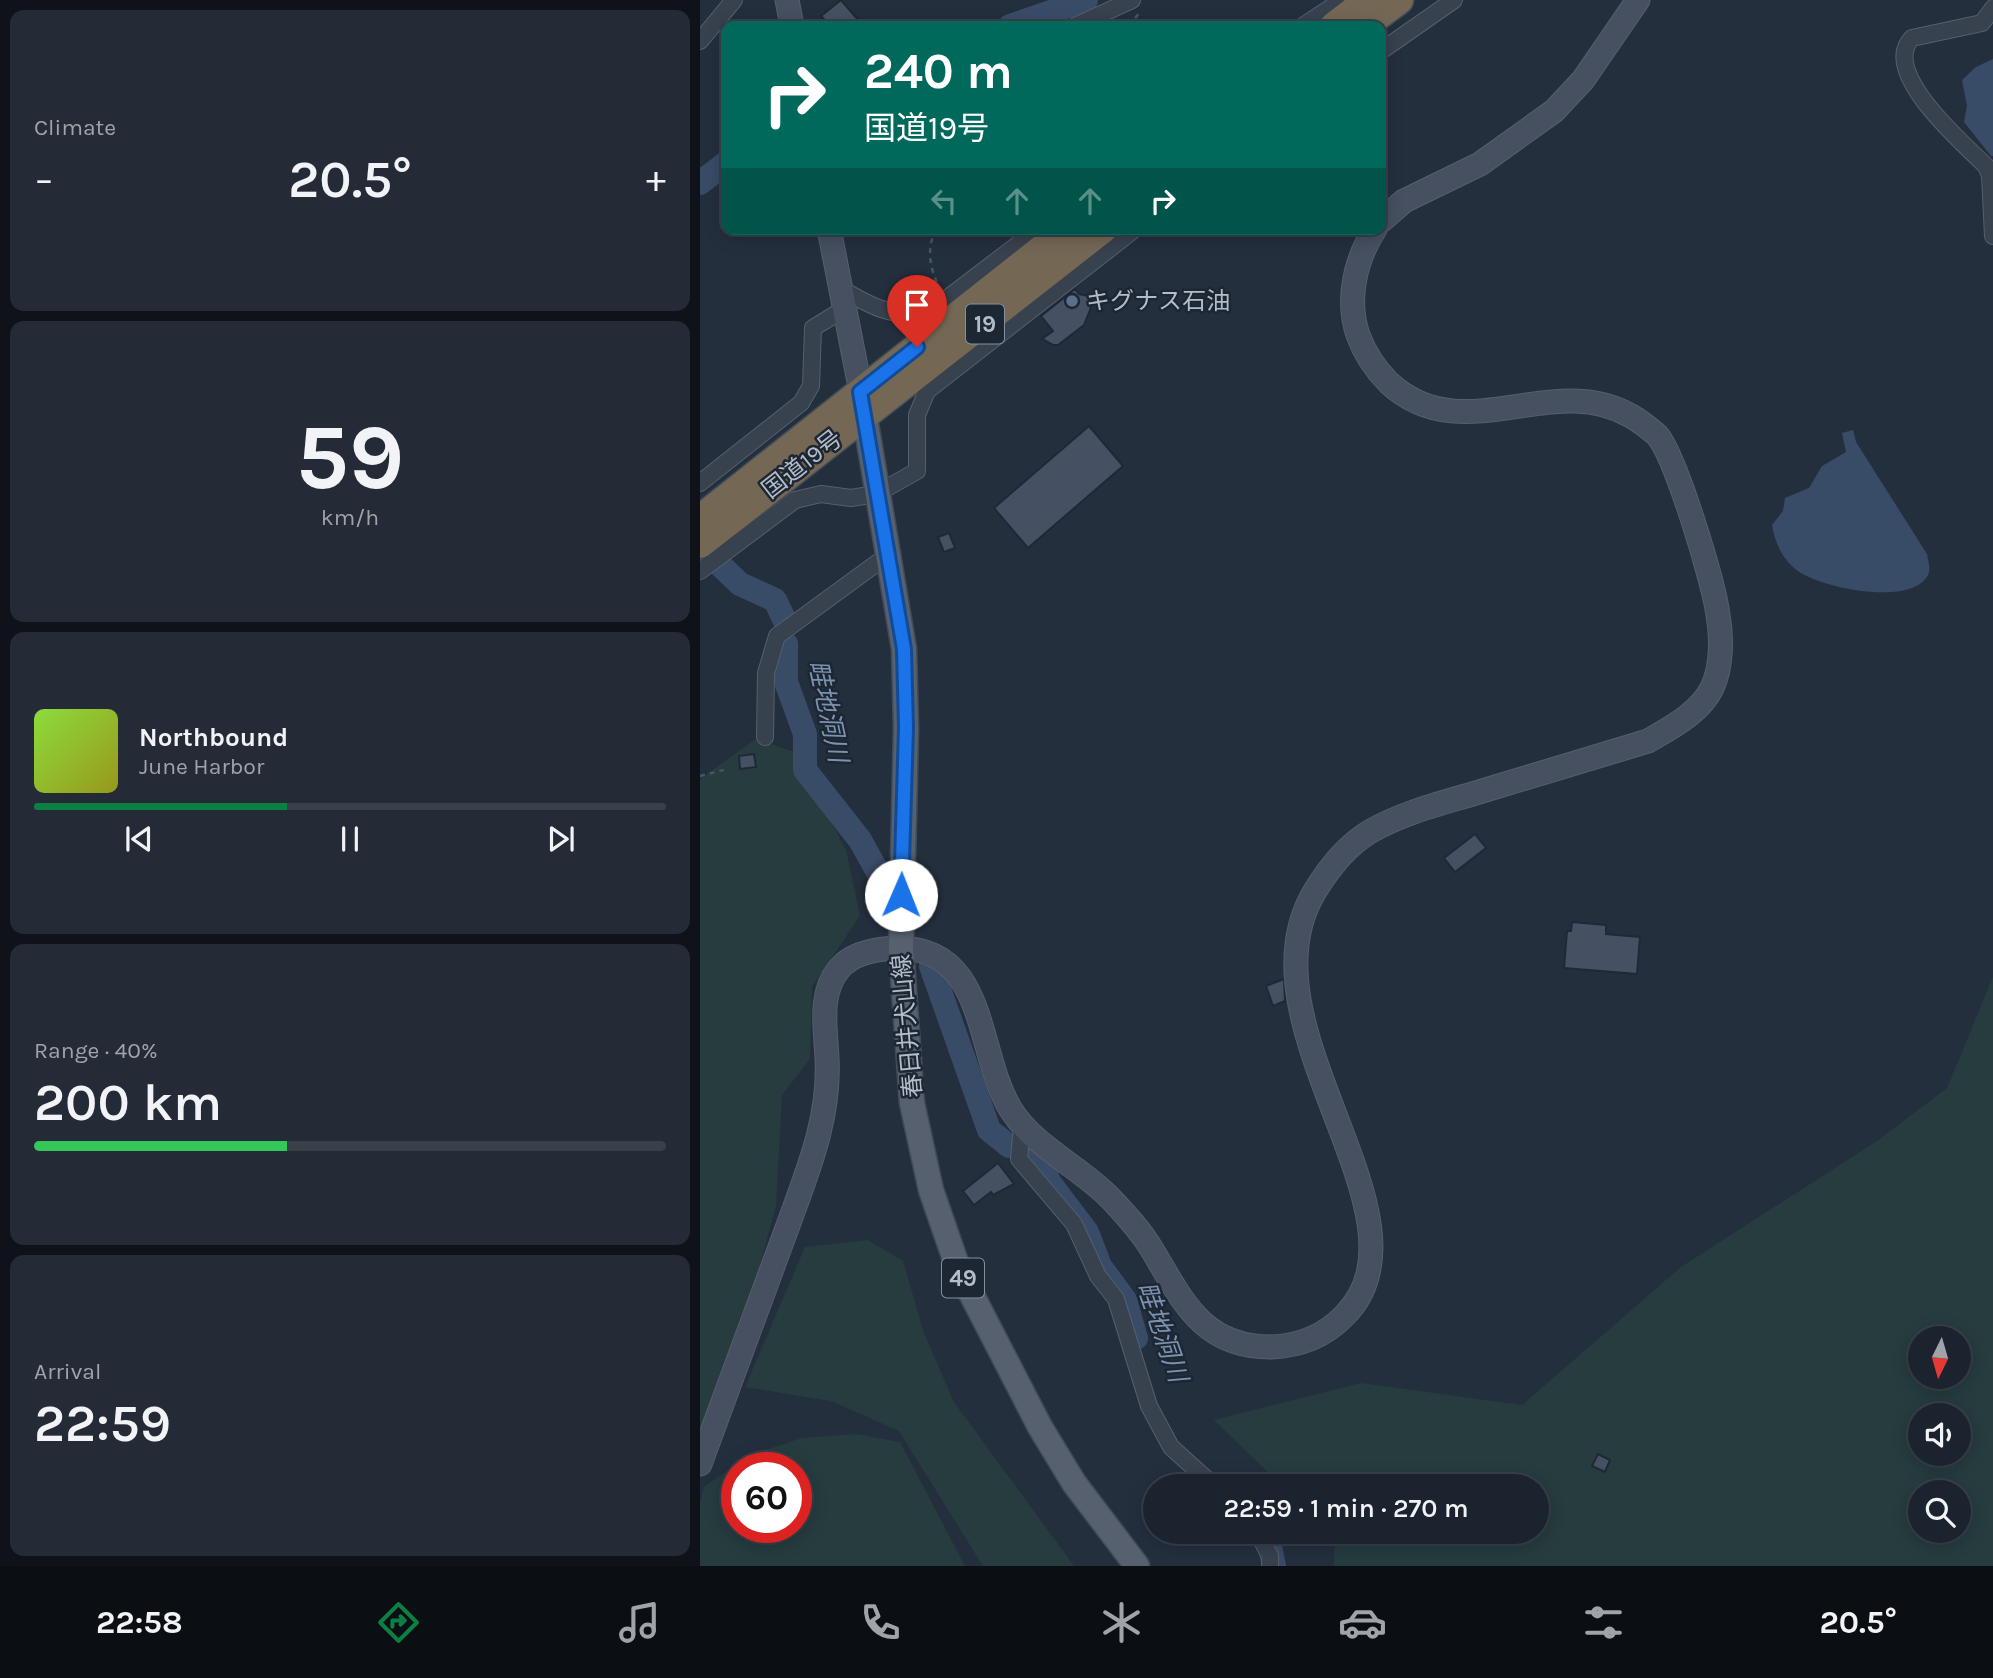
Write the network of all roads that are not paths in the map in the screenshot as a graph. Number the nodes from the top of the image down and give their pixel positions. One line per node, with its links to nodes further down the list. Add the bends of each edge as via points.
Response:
1 (734, 0): 15 (street)
2 (787, 0): 10 (street)
3 (1132, 0): 11 (street)
4 (1342, 0): 12 (street)
5 (1368, 0): 13 (highway)
6 (1399, 0): 14 (highway)
7 (1454, 0): 16 (street)
8 (1639, 0): 17 (street, via 1584,80 1554,111 1480,164 1404,201)
9 (1993, 8): 24 (street, via 1976,26 1912,38 1905,57 1915,87 1941,123 1986,166)
10 (791, 21)
11 (1086, 21)
12 (1310, 21)
13 (1341, 21)
14 (1371, 21)
15 (700, 41)
16 (1386, 48)
17 (1386, 217)
18 (831, 235): 25 (street)
19 (1030, 235): 25 (street, via 928,313 886,313)
20 (1060, 235): 26 (highway, 国道19号 / 19)
21 (1096, 235): 26 (highway, 国道19号 / 19, via 988,321)
22 (1127, 235): 29 (street, via 927,391 917,415 917,471)
23 (1371, 235): 37 (street, via 1356,270 1352,319 1374,368 1400,392 1424,405 1456,413 1542,402 1605,404 1633,417 1657,436 1674,467 1714,590 1720,650 1712,689 1676,725 1647,741 1416,811 1371,831 1332,866 1307,904 1297,946 1295,986 1303,1025 1368,1210 1372,1235 1365,1284 1350,1310 1328,1330 1308,1341 1266,1347 1238,1343 1212,1332 1171,1287 1134,1223 1097,1184)
24 (1993, 236)
25 (842, 299): 26 (street); 28 (street, via 813,328 811,386 801,403)
26 (862, 403): 29 (main road, 春日井犬山線 / 49); 31 (highway, 国道19号 / 19); 32 (highway, 国道19号 / 19)
27 (752, 462): 30 (street)
28 (700, 482)
29 (876, 494): 33 (main road, 春日井犬山線 / 49); 34 (street, via 851,498 821,494 795,500)
30 (700, 502)
31 (700, 519)
32 (700, 544)
33 (888, 555): 35 (street, via 777,636 765,673); 36 (main road, 春日井犬山線 / 49, via 904,649)
34 (700, 571)
35 (765, 737)
36 (901, 948): 37 (street, via 951,964 966,983 999,1084); 38 (street, via 872,950 852,958 838,970 828,989 824,1014 828,1067 816,1152); 41 (main road, 春日井犬山線 / 49, via 912,1103 931,1190 958,1268 1040,1427 1074,1483)
37 (1022, 1126): 39 (street, via 1019,1159 1074,1224 1098,1276 1116,1299 1149,1406 1171,1447)
38 (700, 1464)
39 (1201, 1474)
40 (1264, 1544): 42 (street)
41 (1137, 1566)
42 (1270, 1566)

